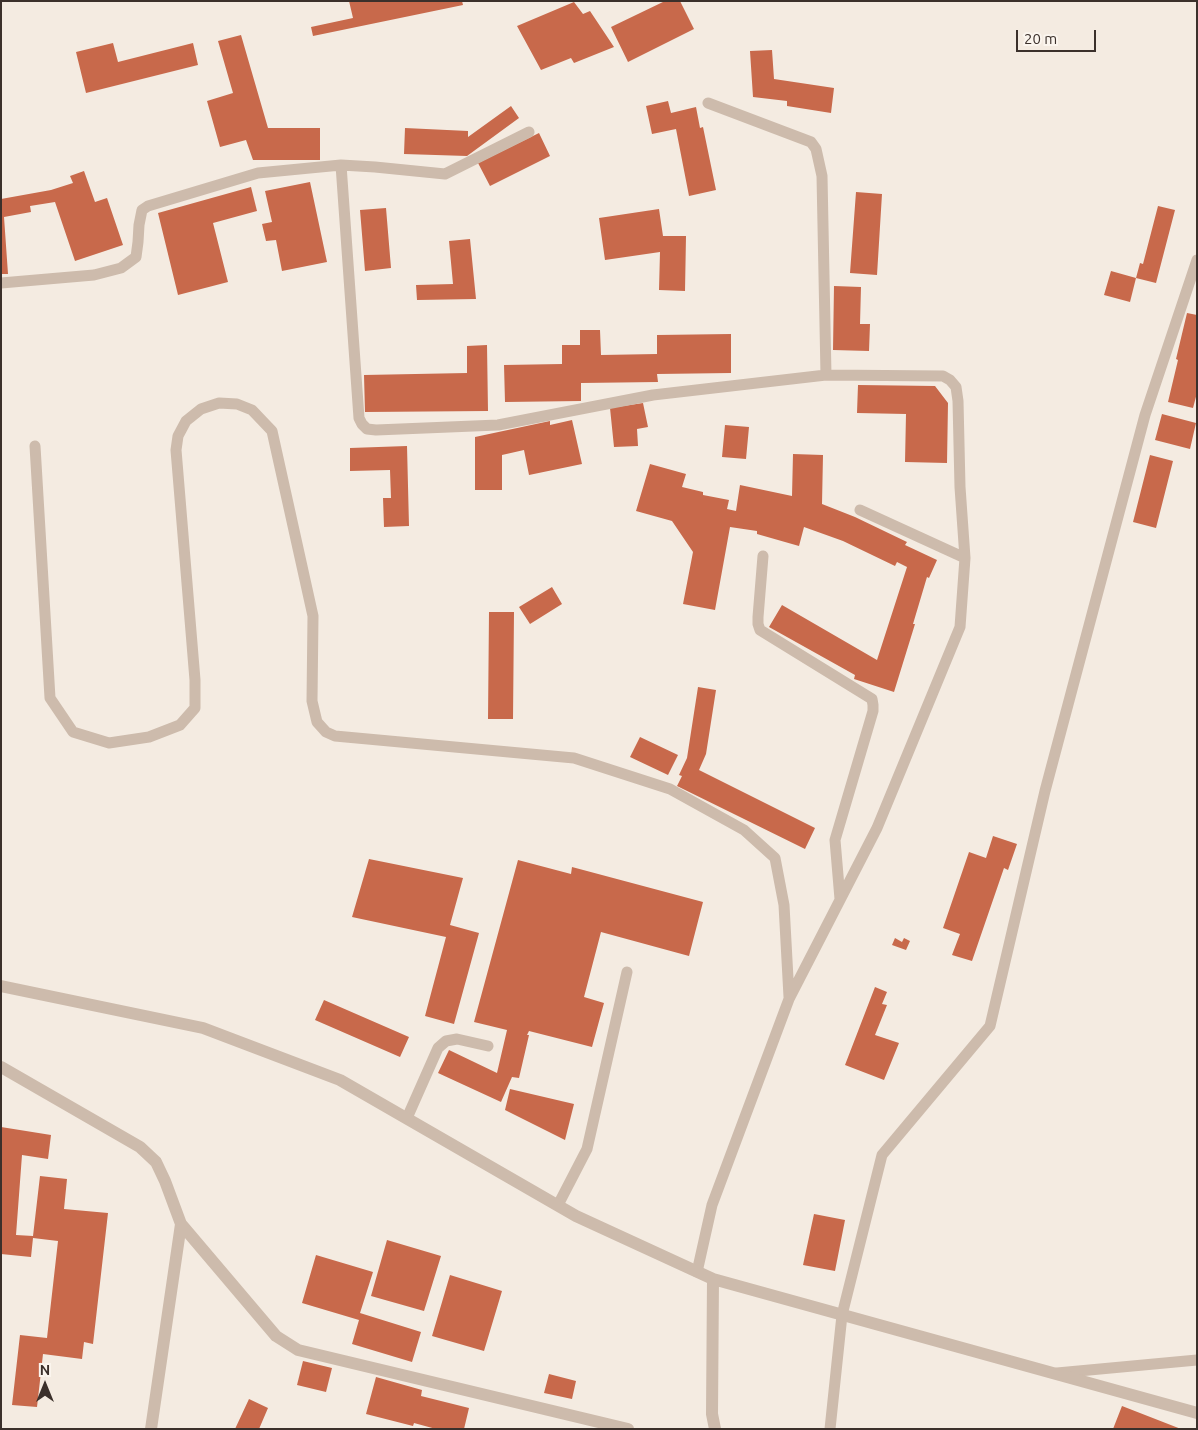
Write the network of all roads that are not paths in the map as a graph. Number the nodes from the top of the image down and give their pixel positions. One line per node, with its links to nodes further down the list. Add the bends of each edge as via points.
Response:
1 (708, 103): 6 (lane, via 811,142 816,149 822,176)
2 (529, 132): 3 (lane, via 445,174)
3 (341, 165): 5 (lane, via 258,173 148,206 142,210 136,257 121,268 94,275); 6 (lane, via 359,418 367,429 498,425 653,395)
4 (1197, 260): 22 (lane, via 1142,425 1045,791 990,1026 882,1154)
5 (1, 283)
6 (826, 375): 10 (lane, via 943,376 956,387)
7 (35, 446): 14 (lane, via 50,698 73,732 109,743 149,737 180,724 196,708 176,450 178,436 186,421 201,409 237,404 252,410 272,431 313,616 312,701 317,722 326,732 335,736 574,758 670,789 744,830 775,858 784,905)
8 (860, 510): 10 (lane)
9 (763, 556): 11 (lane, via 758,617 760,630 872,699 873,711 835,840)
10 (965, 558): 11 (lane, via 960,627 877,828)
11 (840, 901): 14 (lane)
12 (627, 972): 18 (lane, via 587,1149)
13 (1, 986): 17 (street, via 203,1028 340,1080)
14 (789, 999): 20 (lane, via 712,1205)
15 (488, 1046): 17 (lane, via 457,1039 446,1041 438,1048)
16 (1, 1068): 19 (street, via 140,1147 156,1162)
17 (406, 1118): 18 (street)
18 (558, 1205): 20 (street)
19 (181, 1224): 26 (street); 27 (street, via 276,1336 298,1350)
20 (697, 1272): 21 (street)
21 (713, 1279): 22 (street); 28 (street, via 712,1414)
22 (842, 1315): 24 (street); 29 (lane)
23 (1197, 1360): 24 (lane)
24 (1052, 1373): 25 (street)
25 (1197, 1413)
26 (151, 1429)
27 (628, 1429)
28 (715, 1429)
29 (830, 1429)

